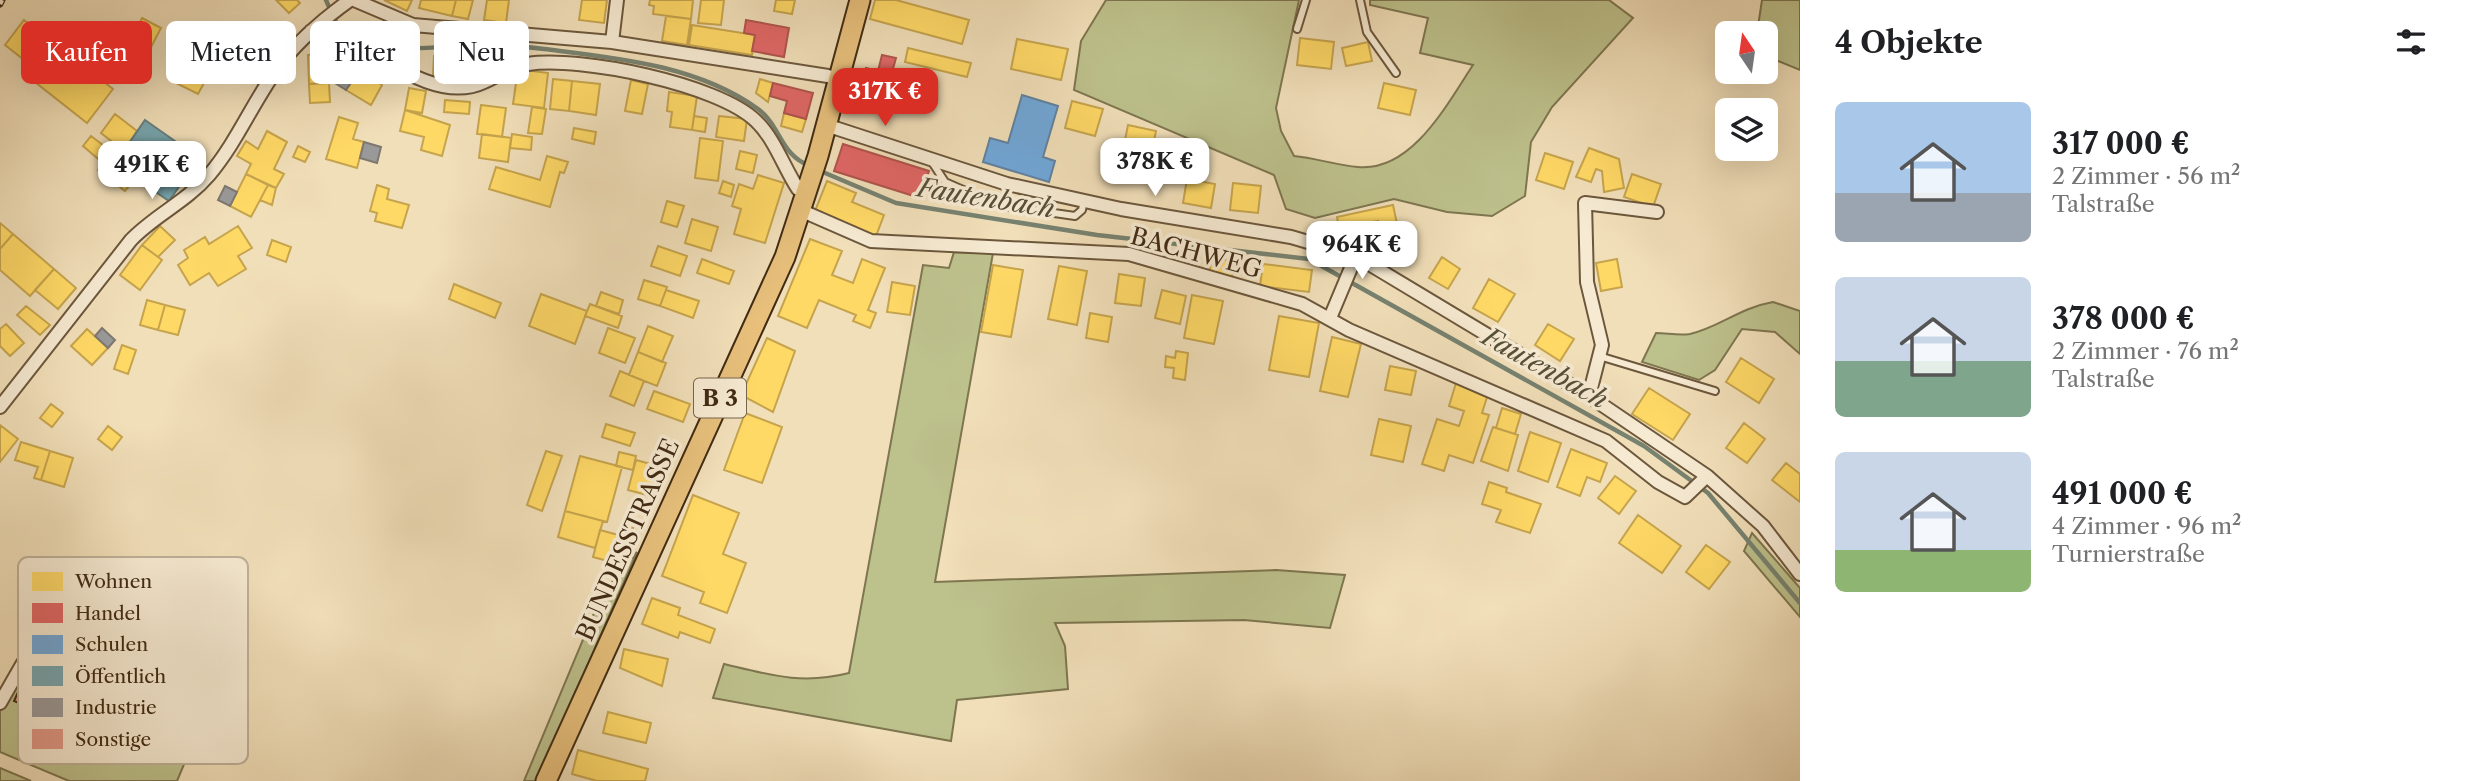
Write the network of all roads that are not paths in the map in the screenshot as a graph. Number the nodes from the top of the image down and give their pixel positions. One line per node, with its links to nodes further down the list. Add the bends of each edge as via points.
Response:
1 (617, 0): 11 (street)
2 (859, 0): 14 (main road, BUNDESSTRASSE / B 3)
3 (1306, 0): 9 (lane)
4 (1360, 0): 12 (lane, via 1367,32)
5 (349, 2): 6 (street); 7 (street)
6 (323, 21)
7 (402, 21)
8 (420, 26): 11 (street)
9 (1297, 29)
10 (310, 32): 25 (street, via 281,64 209,175 190,196 147,223 131,240)
11 (612, 42): 14 (street)
12 (1396, 73)
13 (420, 76): 17 (street, via 432,84 464,88 528,64 620,69 666,80 745,111 769,137 798,189)
14 (838, 80): 15 (main road, BUNDESSTRASSE / B 3)
15 (826, 125): 16 (street); 17 (main road, BUNDESSTRASSE / B 3)
16 (932, 162): 18 (street); 18 (lane, via 945,182 998,205 1075,216 1083,210)
17 (806, 193): 21 (street, BACHWEG, via 871,241 1129,254 1302,304); 30 (main road, BUNDESSTRASSE / B 3, via 785,257)
18 (1084, 200): 20 (street, via 1291,237)
19 (1657, 212): 22 (street, via 1585,204 1587,282 1602,345)
20 (1356, 256): 21 (street); 24 (street)
21 (1330, 318): 26 (street, BACHWEG, via 1606,441 1685,497)
22 (1599, 356): 23 (lane); 24 (street)
23 (1715, 391)
24 (1589, 396): 26 (street)
25 (0, 407)
26 (1707, 476): 27 (street, via 1763,526)
27 (1800, 574)
28 (18, 672): 29 (street)
29 (0, 703)
30 (546, 781)

